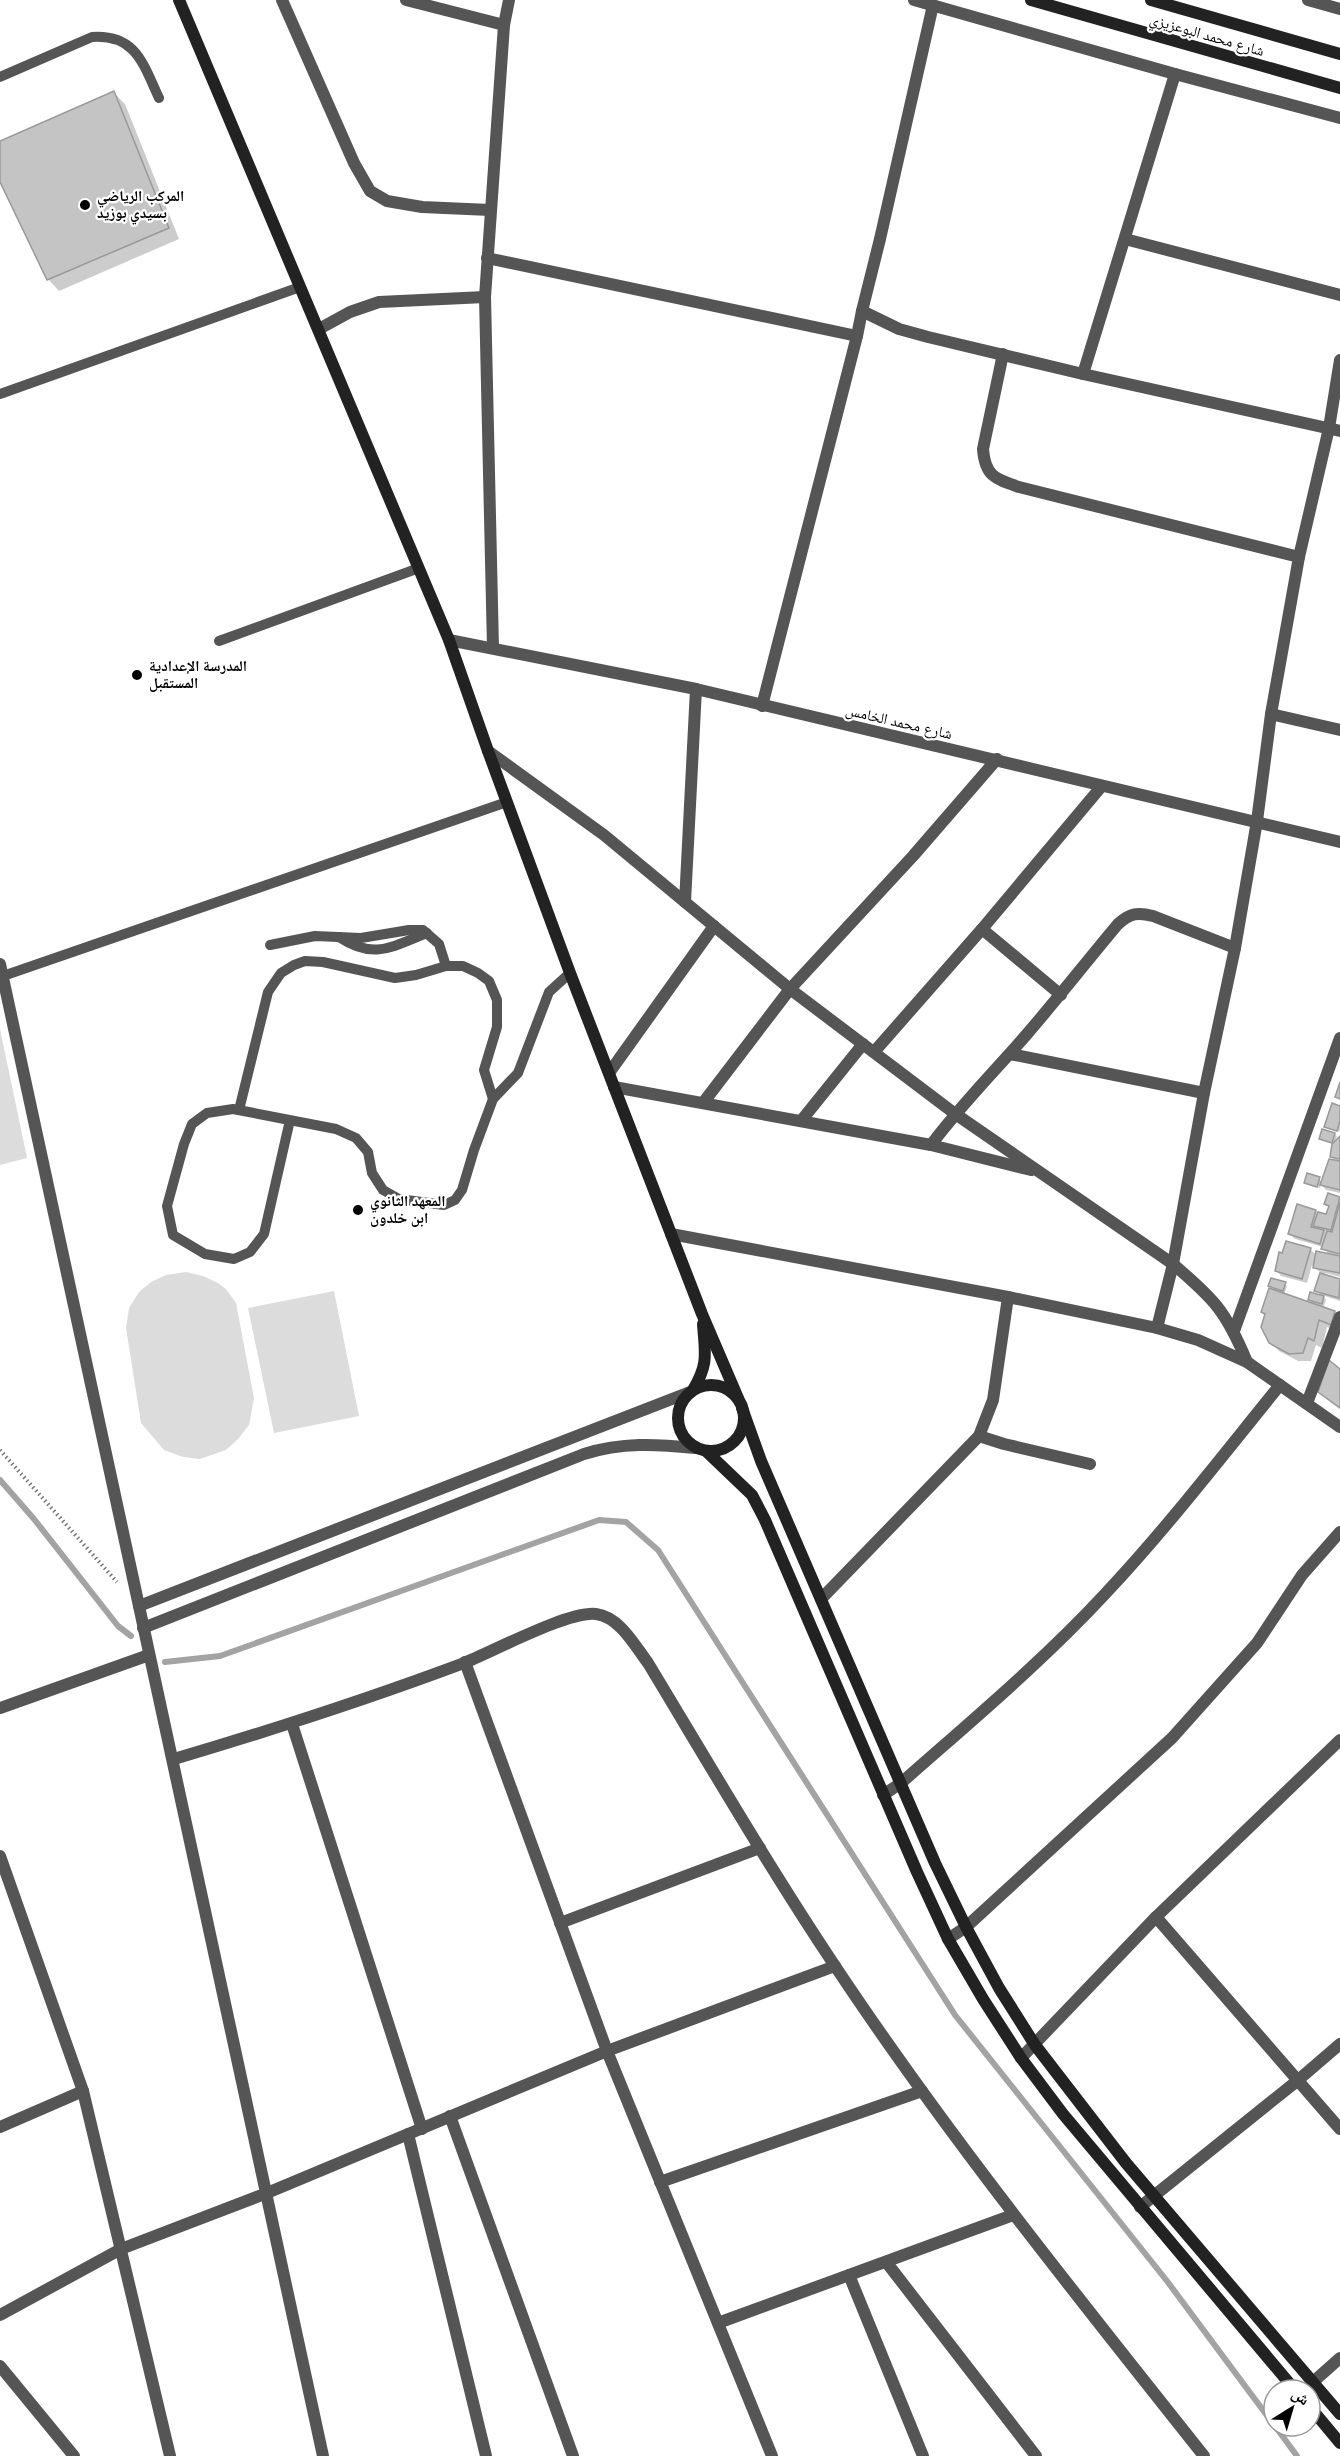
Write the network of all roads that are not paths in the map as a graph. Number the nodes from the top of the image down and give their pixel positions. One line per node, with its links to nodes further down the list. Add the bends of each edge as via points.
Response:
1 (179, 0): 21 (street)
2 (282, 0): 18 (street, via 354,163 370,190 387,201)
3 (406, 0): 11 (street)
4 (509, 0): 11 (street)
5 (914, 0): 9 (street)
6 (1031, 0): 15 (street, شارع محمد البوعزيزي)
7 (1151, 0): 12 (street, شارع محمد البوعزيزي)
8 (1308, 0): 10 (street)
9 (933, 5): 13 (street); 24 (street)
10 (1340, 9)
11 (504, 25): 18 (street)
12 (1340, 54)
13 (1175, 74): 17 (street); 19 (street)
14 (0, 77): 16 (lane, via 92,37 106,36 123,41 137,52)
15 (1340, 88)
16 (159, 98)
17 (1340, 118)
18 (490, 210): 20 (street)
19 (1125, 239): 22 (street); 29 (street)
20 (487, 258): 23 (street); 26 (street)
21 (300, 287): 25 (street); 30 (lane)
22 (1340, 295)
23 (485, 297): 25 (street, via 379,302); 36 (street)
24 (861, 311): 26 (street); 27 (street, via 899,329)
25 (319, 329): 33 (street)
26 (857, 336): 38 (street)
27 (1003, 354): 29 (street); 32 (street, via 983,449 986,469 996,479)
28 (1340, 360): 31 (street)
29 (1083, 374): 31 (street)
30 (0, 394)
31 (1334, 429): 32 (street)
32 (1299, 557): 39 (street)
33 (418, 568): 34 (street); 35 (lane)
34 (449, 640): 36 (street, شارع محمد الخامس); 41 (street)
35 (219, 641)
36 (493, 648): 37 (street, شارع محمد الخامس)
37 (696, 689): 38 (street, شارع محمد الخامس); 47 (street)
38 (762, 706): 42 (street, شارع محمد الخامس)
39 (1271, 714): 40 (street); 45 (street)
40 (1340, 730)
41 (488, 751): 44 (street); 47 (street, via 604,835)
42 (997, 759): 43 (street, شارع محمد الخامس); 55 (street, via 914,856)
43 (1101, 787): 45 (street, شارع محمد الخامس); 49 (street)
44 (507, 802): 53 (lane); 54 (street)
45 (1257, 821): 46 (street, شارع محمد الخامس); 51 (street)
46 (1340, 842)
47 (685, 902): 48 (street)
48 (714, 926): 55 (street); 62 (street)
49 (982, 929): 56 (street); 59 (street)
50 (270, 945): 52 (lane, via 315,936 339,936 353,946 376,951 427,933 439,944)
51 (1235, 948): 56 (street, via 1154,916 1134,914 1118,924); 64 (street)
52 (446, 966): 65 (lane, via 463,966 478,973 489,981 497,1000 497,1028 484,1070); 67 (lane, via 395,978 305,961 281,973 268,992)
53 (1, 970): 91 (street)
54 (570, 973): 62 (street); 65 (lane, via 549,992 518,1073)
55 (790, 989): 58 (street); 66 (street)
56 (1061, 995): 60 (street)
57 (1340, 1038): 61 (street)
58 (863, 1044): 59 (street); 70 (street)
59 (874, 1052): 68 (street)
60 (1010, 1054): 64 (street); 68 (street)
61 (1336, 1064): 79 (street)
62 (609, 1073): 63 (street)
63 (614, 1087): 66 (street); 73 (street)
64 (1204, 1094): 74 (street)
65 (493, 1099): 69 (lane, via 462,1190 455,1200 444,1205 399,1199 382,1190 372,1173 368,1152 356,1138 336,1129)
66 (703, 1103): 70 (street)
67 (239, 1110): 69 (lane); 69 (lane, via 207,1113 192,1124 166,1206 173,1235 205,1254 234,1259 249,1252 264,1234)
68 (954, 1113): 71 (street); 72 (street)
69 (290, 1120)
70 (801, 1121): 71 (street)
71 (931, 1145): 72 (street)
72 (1038, 1172): 74 (street)
73 (671, 1234): 75 (street); 76 (street)
74 (1173, 1264): 78 (street); 79 (street, via 1205,1290)
75 (1008, 1296): 78 (street); 86 (street, via 993,1400)
76 (702, 1314): 82 (street, via 706,1359); 83 (street)
77 (1340, 1317): 84 (street)
78 (1157, 1328): 80 (street)
79 (1234, 1331): 80 (street)
80 (1247, 1362): 81 (street)
81 (1280, 1385): 84 (street); 99 (street, via 1103,1596)
82 (691, 1391): 83 (street, via 712,1385 722,1387); 87 (street, via 682,1401 677,1422 680,1432); 91 (street)
83 (740, 1403): 87 (street, via 744,1419 736,1440 717,1451); 90 (street)
84 (1307, 1403): 85 (street)
85 (1340, 1427)
86 (979, 1436): 88 (street); 90 (street)
87 (701, 1450): 92 (street, via 628,1444 584,1454); 100 (street, via 752,1496)
88 (1090, 1464)
89 (1340, 1532): 105 (street, via 1302,1575 1257,1643 1172,1738)
90 (821, 1599): 99 (street)
91 (139, 1606): 92 (street)
92 (143, 1628): 93 (street)
93 (149, 1655): 95 (street); 98 (street)
94 (465, 1662): 96 (street); 101 (street, via 566,1619 595,1614 611,1620 648,1663); 104 (street)
95 (0, 1708)
96 (292, 1724): 98 (street); 117 (street)
97 (1340, 1740): 103 (street)
98 (174, 1759): 121 (street)
99 (901, 1783): 100 (street); 105 (street)
100 (884, 1796): 106 (street)
101 (760, 1848): 104 (street); 107 (street)
102 (0, 1856): 113 (street)
103 (1156, 1917): 109 (street); 112 (street)
104 (560, 1923): 110 (street)
105 (966, 1927): 106 (street); 109 (street)
106 (948, 1939): 111 (street)
107 (835, 1966): 110 (street); 114 (street)
108 (1340, 2044): 112 (street)
109 (1035, 2045): 111 (street); 122 (street)
110 (607, 2051): 115 (street); 120 (street)
111 (1021, 2058): 123 (street)
112 (1297, 2081): 118 (street); 122 (street)
113 (83, 2091): 116 (street); 125 (street)
114 (922, 2091): 120 (street); 124 (street)
115 (450, 2116): 117 (street); 143 (street)
116 (0, 2127)
117 (422, 2129): 119 (street)
118 (1340, 2129)
119 (408, 2134): 121 (street); 142 (street)
120 (660, 2182): 129 (street)
121 (267, 2193): 125 (street); 141 (street)
122 (1154, 2196): 123 (street); 133 (street)
123 (1140, 2207): 132 (street)
124 (1013, 2215): 126 (street); 147 (street)
125 (121, 2249): 128 (street); 140 (street)
126 (887, 2263): 127 (street); 146 (street)
127 (849, 2275): 129 (street); 145 (street)
128 (0, 2315)
129 (718, 2323): 144 (street)
130 (1340, 2358): 134 (street)
131 (0, 2367): 139 (street)
132 (1285, 2378)
133 (1310, 2378)
134 (1318, 2378)
135 (1322, 2393): 136 (street)
136 (1340, 2414)
137 (1322, 2422): 138 (street)
138 (1340, 2443)
139 (74, 2456)
140 (170, 2456)
141 (323, 2456)
142 (486, 2456)
143 (573, 2456)
144 (772, 2456)
145 (923, 2456)
146 (1036, 2456)
147 (1204, 2456)

